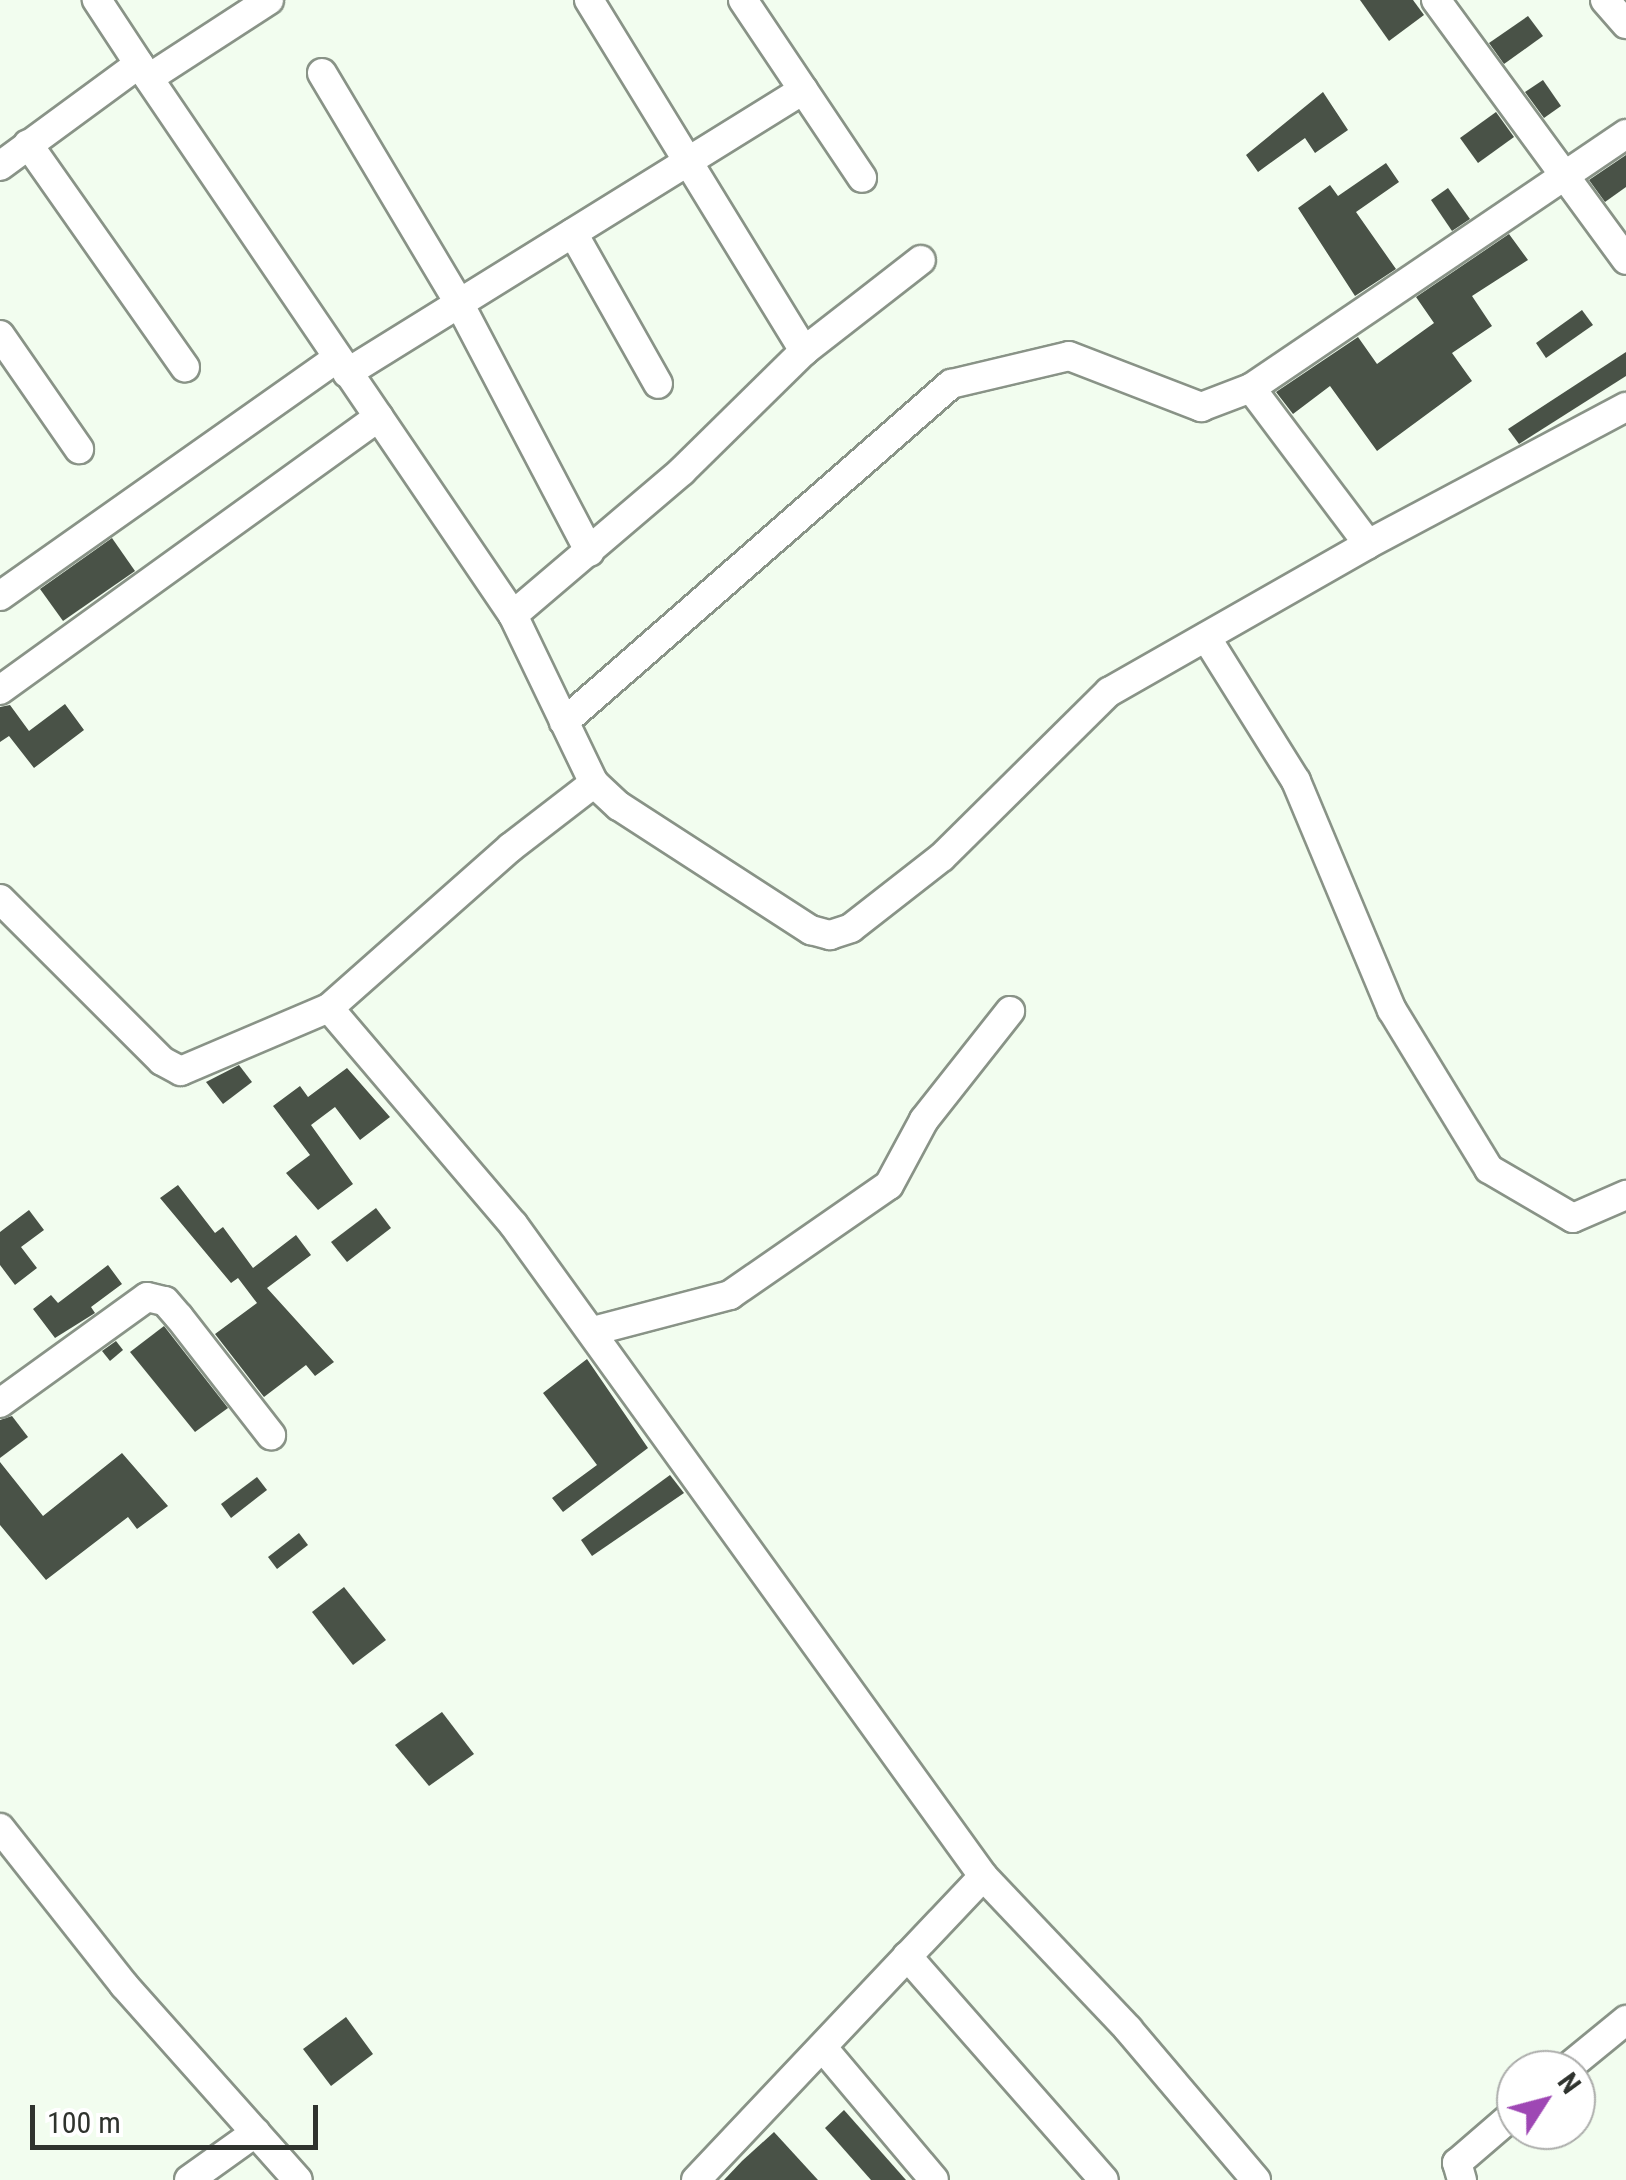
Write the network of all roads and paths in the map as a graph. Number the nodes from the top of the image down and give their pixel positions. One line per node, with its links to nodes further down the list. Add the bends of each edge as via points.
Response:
1 (97, 0): 8 (street)
2 (268, 0): 8 (street)
3 (589, 0): 13 (street)
4 (743, 0): 10 (street)
5 (1436, 0): 15 (street)
6 (1605, 0): 7 (street)
7 (1626, 24)
8 (144, 71): 12 (street); 23 (street)
9 (322, 73): 20 (street)
10 (804, 90): 13 (street); 16 (street)
11 (1626, 134): 15 (street)
12 (28, 144): 14 (street); 24 (street)
13 (688, 162): 17 (street); 22 (street)
14 (0, 166)
15 (1564, 176): 19 (street); 26 (street)
16 (862, 178)
17 (573, 233): 20 (street); 25 (street)
18 (921, 260): 22 (street)
19 (1626, 260)
20 (459, 303): 23 (street); 31 (street)
21 (0, 335): 29 (street)
22 (804, 350): 31 (street)
23 (342, 366): 28 (street); 32 (street)
24 (185, 367)
25 (658, 384)
26 (1251, 388): 30 (street); 36 (street, via 1202,407 1069,356 951,384)
27 (1626, 408): 30 (street)
28 (379, 417): 33 (street); 35 (street)
29 (79, 448)
30 (1368, 544): 34 (street)
31 (590, 552): 33 (street)
32 (2, 590)
33 (513, 615): 36 (street)
34 (1206, 637): 37 (street, via 1088,708 942,858 851,928 830,935 811,930); 41 (street, via 1296,781 1392,1010 1489,1169 1573,1218)
35 (0, 690)
36 (564, 722): 37 (street)
37 (594, 783): 39 (street)
38 (0, 899): 39 (street, via 149,1049 181,1071)
39 (329, 1008): 42 (street, via 479,1182)
40 (1010, 1010): 42 (street, via 924,1120 889,1185 730,1295)
41 (1626, 1195)
42 (592, 1331): 46 (street)
43 (0, 1403): 44 (street, via 147,1297 165,1301)
44 (270, 1435)
45 (0, 1828): 52 (street, via 124,1985)
46 (984, 1876): 47 (street); 58 (street, via 1128,2029)
47 (907, 1956): 49 (street); 57 (street)
48 (1626, 2020): 50 (street)
49 (823, 2048): 55 (street); 56 (street)
50 (1589, 2050)
51 (1496, 2129): 59 (street, via 1457,2162)
52 (256, 2132): 53 (street); 54 (street)
53 (189, 2180)
54 (298, 2180)
55 (696, 2180)
56 (934, 2180)
57 (1104, 2180)
58 (1256, 2180)
59 (1462, 2180)

